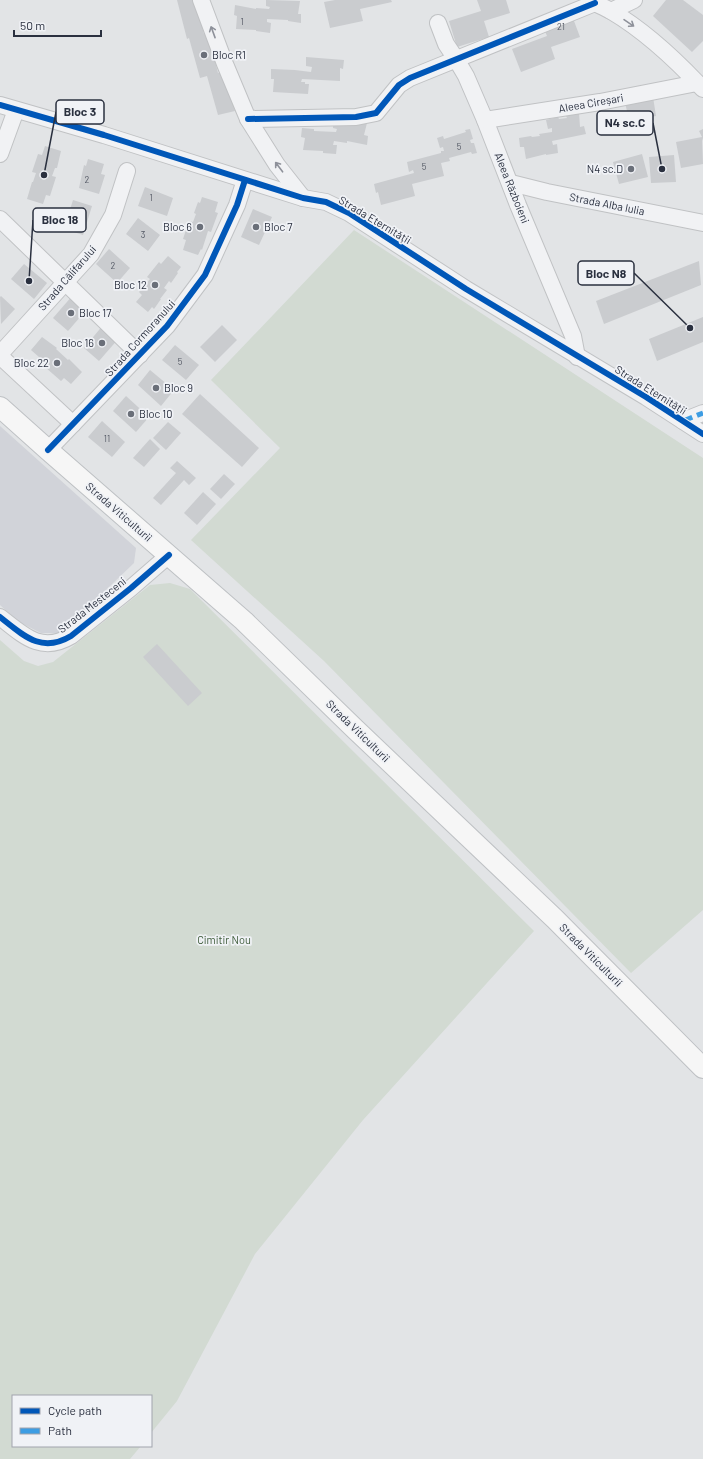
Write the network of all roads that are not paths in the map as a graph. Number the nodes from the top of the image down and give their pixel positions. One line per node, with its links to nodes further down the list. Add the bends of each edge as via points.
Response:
1 (201, 0): 10 (street, one-way to 1)
2 (634, 0): 4 (street)
3 (592, 2): 4 (street); 6 (street)
4 (611, 11): 7 (street, one-way to 7, via 638,29 676,61)
5 (438, 23): 6 (street, Aleea Războieni, via 446,44)
6 (456, 59): 10 (street, via 399,85 376,113 356,117); 11 (street, Aleea Războieni)
7 (700, 86): 11 (street, Aleea Cireșari)
8 (0, 105): 9 (street, Strada Eternității)
9 (16, 110): 12 (street); 14 (street, Strada Eternității)
10 (248, 119): 16 (street, one-way to 10, via 277,165)
11 (485, 120): 15 (street, Aleea Războieni)
12 (0, 154)
13 (127, 171): 19 (street, Strada Călifarului, via 114,215 91,254)
14 (245, 180): 16 (street, Strada Eternității); 21 (street, Strada Cormoranului, via 237,205 205,275 167,326)
15 (511, 183): 18 (street, Strada Alba Iulia); 22 (street, Aleea Războieni, via 573,336)
16 (303, 198): 22 (street, Strada Eternității, via 326,202 349,213)
17 (0, 219): 19 (street)
18 (703, 223)
19 (66, 282): 20 (street, Strada Călifarului); 21 (street)
20 (0, 355): 26 (street)
21 (140, 355): 26 (street, Strada Cormoranului)
22 (577, 357): 25 (street, Strada Eternității)
23 (0, 407): 28 (main road, Strada Viticulturii)
24 (703, 413): 25 (street)
25 (683, 421): 27 (street, Strada Eternității)
26 (73, 424): 28 (street, Strada Cormoranului)
27 (703, 434)
28 (48, 450): 29 (main road, Strada Viticulturii)
29 (169, 555): 30 (street, Strada Mesteceni, via 62,642 44,643 31,640); 31 (main road, Strada Viticulturii, via 244,621 555,919)
30 (0, 617)
31 (703, 1068)

